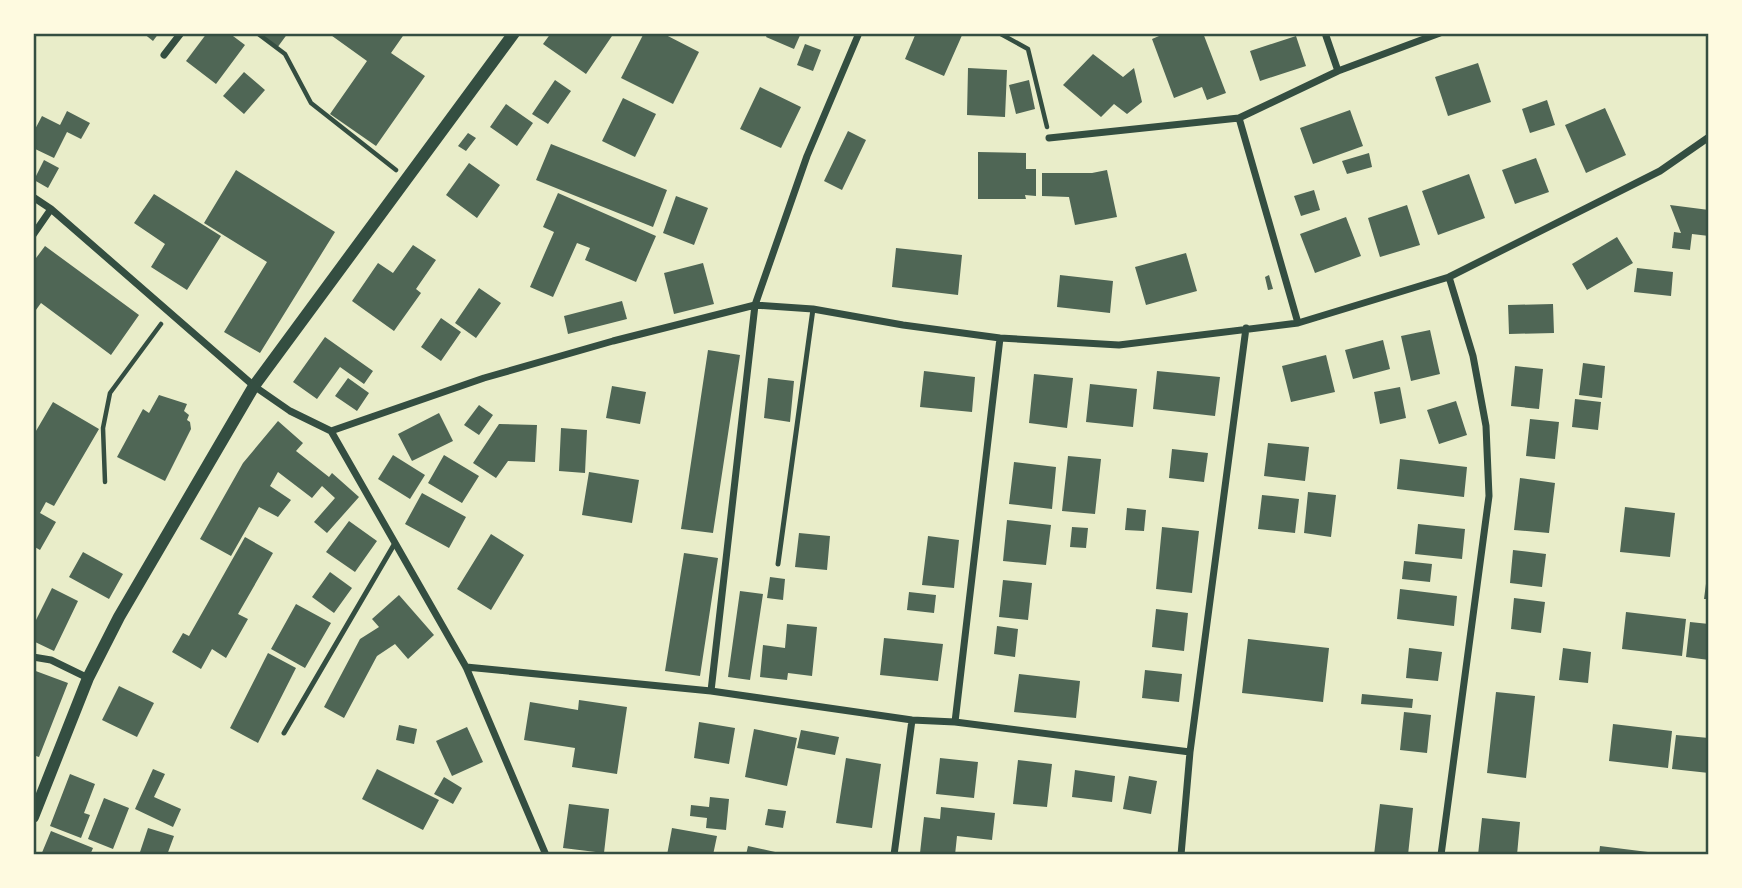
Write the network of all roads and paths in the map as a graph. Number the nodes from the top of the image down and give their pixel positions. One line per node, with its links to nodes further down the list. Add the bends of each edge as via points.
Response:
1 (181, 33): 8 (street)
2 (257, 33): 13 (path, via 285,54 311,103)
3 (514, 33): 13 (street)
4 (859, 33): 18 (street, via 807,156)
5 (999, 33): 12 (path, via 1028,49)
6 (1325, 33): 9 (street)
7 (1440, 33): 9 (street)
8 (164, 55)
9 (1338, 71): 10 (street)
10 (1239, 118): 12 (street); 21 (street)
11 (1709, 136): 17 (street, via 1660,171)
12 (1049, 138)
13 (406, 178): 24 (street)
14 (33, 197): 15 (street)
15 (51, 209): 16 (street); 20 (street)
16 (33, 234)
17 (1449, 277): 21 (street); 41 (street, via 1473,356 1486,426 1489,496)
18 (755, 305): 19 (street); 25 (street, via 484,378); 32 (street)
19 (813, 309): 23 (street); 28 (lane)
20 (171, 313): 24 (street); 26 (path, via 110,393 103,428)
21 (1298, 323): 22 (street)
22 (1246, 328): 23 (street, via 1119,345); 36 (street)
23 (1000, 338): 34 (street)
24 (254, 386): 25 (street); 31 (street)
25 (331, 431): 27 (street)
26 (105, 482)
27 (395, 543): 30 (street); 35 (lane)
28 (778, 565)
29 (33, 657): 31 (street, via 51,660)
30 (466, 667): 32 (street); 38 (street)
31 (88, 678): 37 (street)
32 (711, 691): 33 (street)
33 (912, 720): 34 (street); 39 (street)
34 (955, 722): 36 (street)
35 (284, 733)
36 (1190, 752): 40 (street)
37 (33, 817)
38 (546, 855)
39 (894, 855)
40 (1181, 855)
41 (1441, 855)

